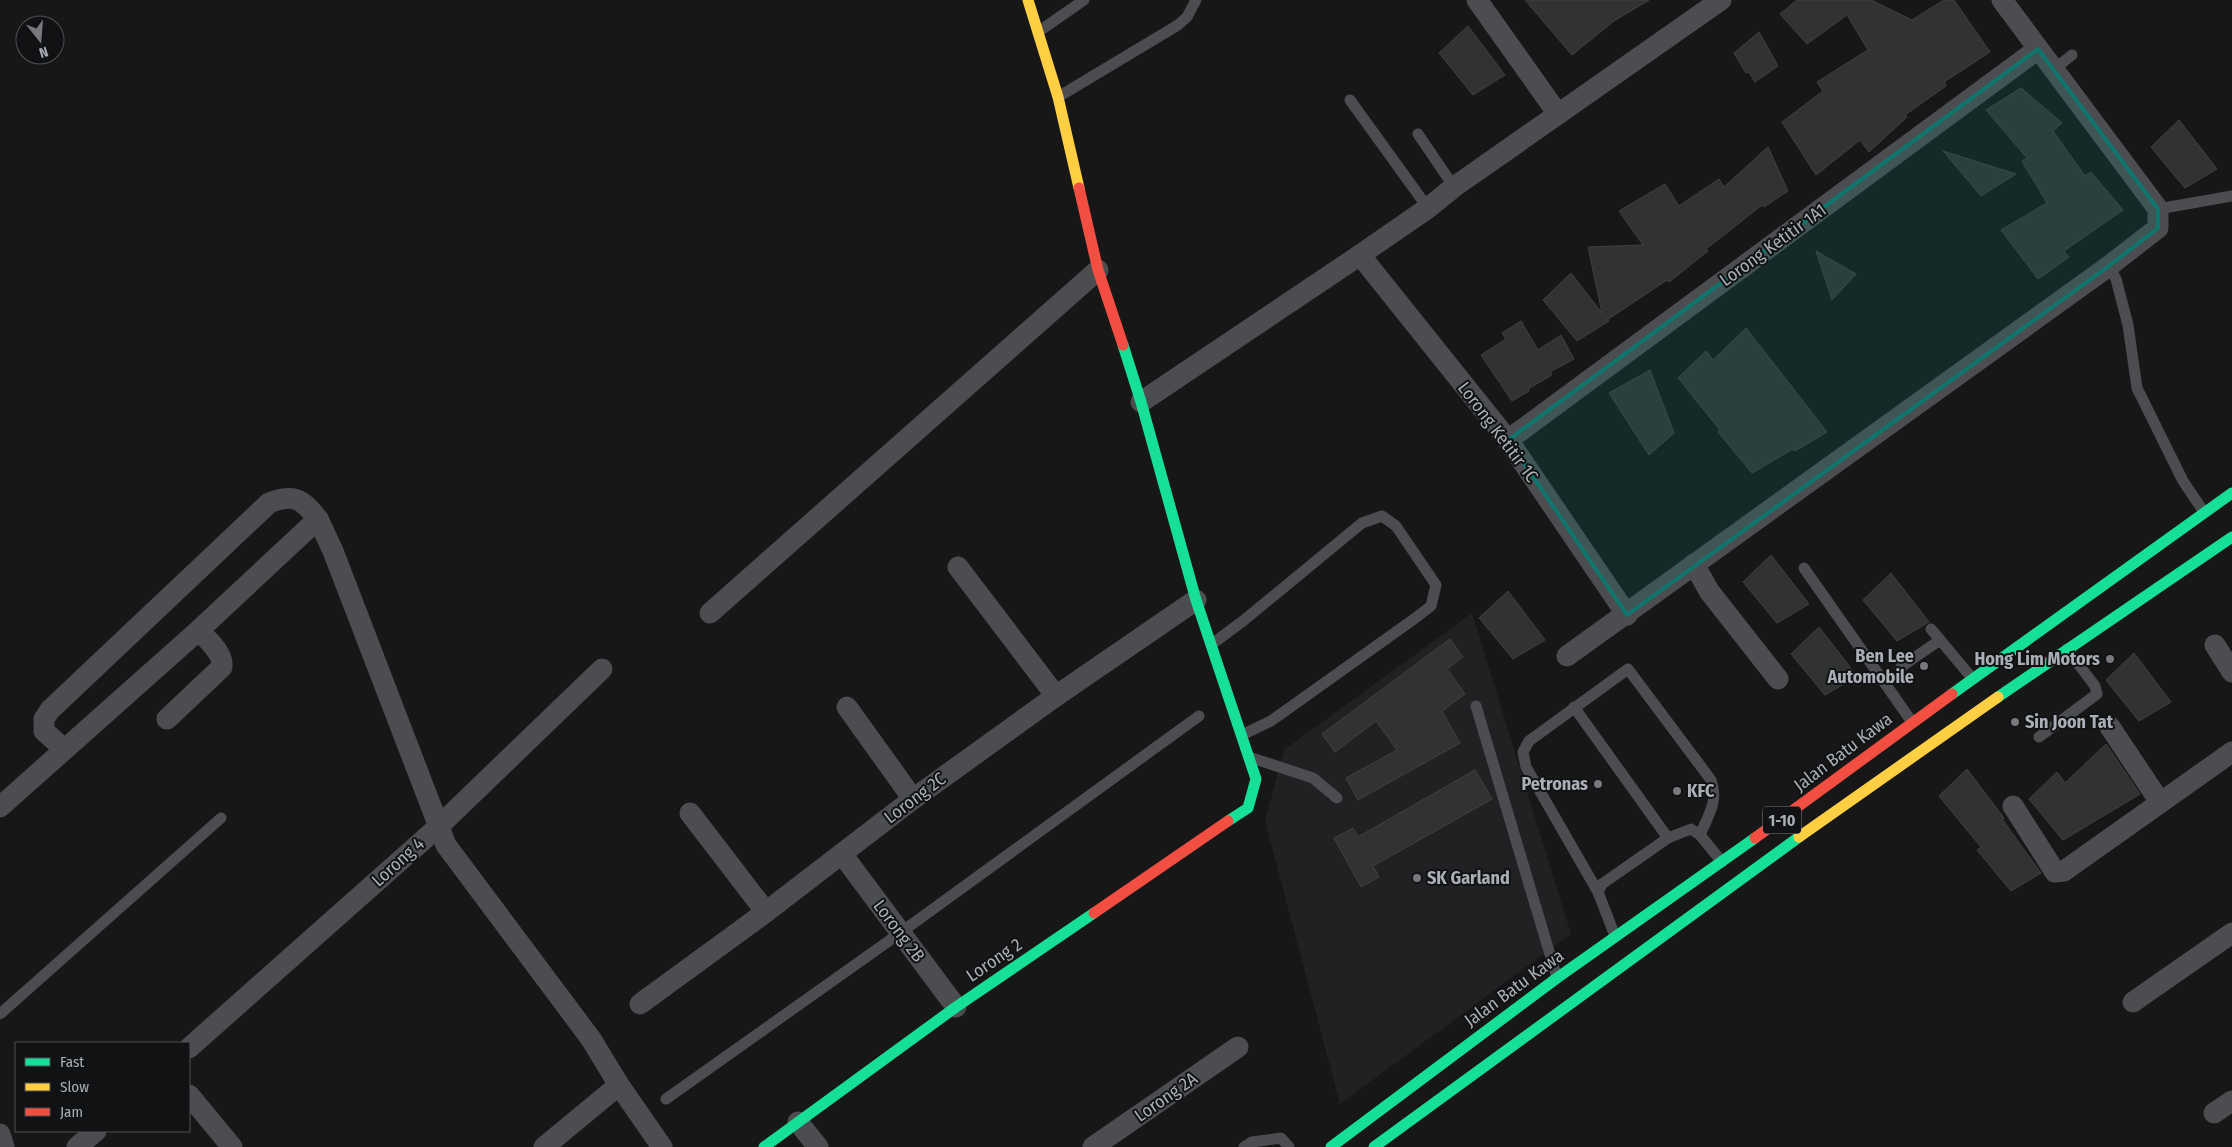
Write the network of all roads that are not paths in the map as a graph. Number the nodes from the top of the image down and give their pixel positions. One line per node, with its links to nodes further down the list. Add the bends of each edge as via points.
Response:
1 (1028, 0): 7 (main road)
2 (1084, 0): 7 (lane)
3 (1196, 0): 11 (lane, via 1187,17 1178,25)
4 (1477, 0): 13 (street)
5 (1722, 0): 13 (street)
6 (2002, 0): 8 (street)
7 (1036, 33): 11 (main road)
8 (2038, 49): 10 (street); 23 (street, Lorong Ketitir 1A1)
9 (2072, 55): 10 (lane)
10 (2053, 70): 18 (street)
11 (1058, 98): 21 (main road)
12 (1350, 100): 17 (lane)
13 (1558, 114): 15 (street)
14 (1418, 134): 15 (lane)
15 (1454, 187): 17 (street)
16 (2232, 196): 18 (lane)
17 (1428, 208): 19 (street)
18 (2158, 209): 20 (street, via 2158,228)
19 (1360, 255): 22 (street); 23 (street, Lorong Ketitir 1C)
20 (2109, 266): 25 (lane, via 2116,279 2128,325 2137,388 2183,481); 28 (street)
21 (1098, 270): 22 (main road); 32 (street)
22 (1141, 402): 31 (main road)
23 (1508, 440): 33 (street, Lorong Ketitir 1C)
24 (2232, 493): 25 (main road, Jalan Batu Kawa / 1-10)
25 (2204, 512): 44 (main road, Jalan Batu Kawa / 1-10)
26 (318, 519): 35 (street); 56 (street, via 294,497 269,503 50,710 44,719 44,731); 66 (street)
27 (2232, 537): 39 (main road, 1-10)
28 (1694, 564): 33 (street); 45 (street, via 1709,591)
29 (958, 567): 46 (street)
30 (1804, 568): 52 (lane)
31 (1196, 600): 37 (main road); 46 (street, Lorong 2C)
32 (710, 613)
33 (1627, 615): 40 (street)
34 (1931, 629): 36 (lane)
35 (199, 630): 51 (street, via 220,655 222,667); 56 (street)
36 (1940, 640): 41 (lane); 44 (lane)
37 (1212, 644): 54 (main road); 54 (lane, via 1362,522 1382,516 1396,526 1436,585 1431,606 1414,620 1271,721)
38 (2215, 645): 43 (street)
39 (2067, 649): 55 (lane, via 2095,686 2097,694); 102 (main road, 1-10, via 1790,843)
40 (1567, 656)
41 (1901, 667)
42 (602, 669): 66 (street, Lorong 4)
43 (2232, 672)
44 (1972, 678): 52 (main road, Jalan Batu Kawa / 1-10)
45 (1778, 679)
46 (1056, 696): 60 (street, Lorong 2C)
47 (1476, 706): 76 (lane)
48 (847, 707): 60 (street)
49 (1574, 708): 67 (lane, via 1628,668 1711,780 1714,802); 68 (lane); 71 (lane, via 1529,741 1523,752 1526,767)
50 (1199, 716): 74 (lane)
51 (166, 719)
52 (1912, 722): 70 (main road, Jalan Batu Kawa / 1-10)
53 (2110, 726): 61 (street)
54 (1244, 734): 58 (main road)
55 (2039, 737)
56 (64, 749): 63 (street)
57 (2232, 752): 61 (street)
58 (1250, 757): 59 (lane, via 1313,778); 79 (main road, Lorong 2, via 1256,779 1248,808)
59 (1337, 798)
60 (913, 799): 69 (street, Lorong 2C)
61 (2160, 802): 62 (street, via 2071,867 2055,872)
62 (2013, 806)
63 (0, 807)
64 (690, 813): 72 (street)
65 (221, 818): 80 (lane)
66 (438, 827): 81 (street, Lorong 4); 83 (street, via 446,845 591,1039)
67 (1700, 835): 68 (lane, via 1691,829); 70 (lane)
68 (1668, 838): 71 (lane, via 1602,884)
69 (842, 854): 72 (street, Lorong 2C); 74 (street, Lorong 2B)
70 (1722, 863): 75 (main road, Jalan Batu Kawa / 1-10)
71 (1598, 892): 75 (lane)
72 (766, 912): 78 (street, Lorong 2C)
73 (2232, 933): 77 (street)
74 (900, 934): 79 (street, Lorong 2B); 85 (lane)
75 (1616, 938): 76 (main road, Jalan Batu Kawa / 1-10)
76 (1557, 978): 101 (main road, Jalan Batu Kawa / 1-10)
77 (2133, 1002)
78 (640, 1004)
79 (956, 1007): 88 (main road, Lorong 2)
80 (0, 1014)
81 (190, 1047)
82 (1238, 1047): 98 (street, Lorong 2A)
83 (619, 1085): 94 (street); 95 (street)
84 (190, 1095): 93 (street)
85 (666, 1098)
86 (2232, 1101): 87 (street)
87 (2214, 1113)
88 (798, 1122): 96 (main road, Lorong 2); 97 (street)
89 (95, 1132): 92 (street)
90 (0, 1134): 91 (street)
91 (4, 1147)
92 (77, 1147)
93 (232, 1147)
94 (544, 1147)
95 (662, 1147)
96 (764, 1147)
97 (818, 1147)
98 (1093, 1147)
99 (1244, 1147): 100 (lane, via 1252,1142 1281,1138)
100 (1289, 1147)
101 (1331, 1147)
102 (1374, 1147)

